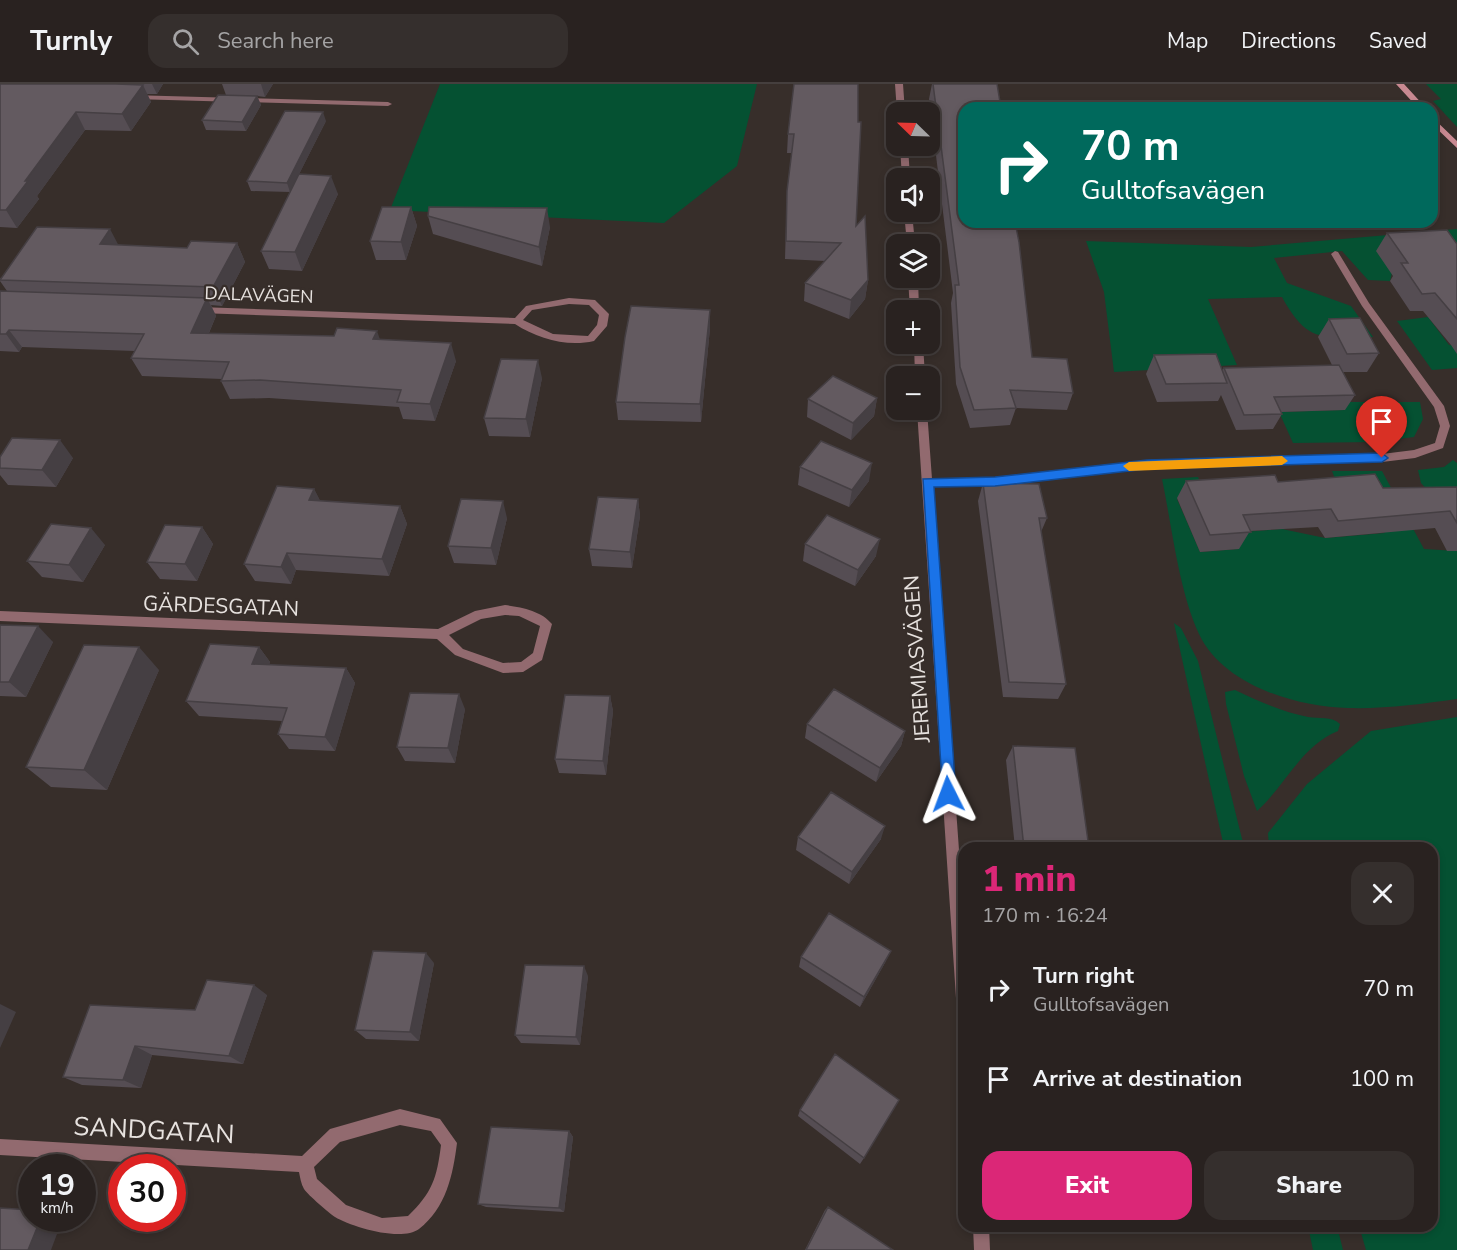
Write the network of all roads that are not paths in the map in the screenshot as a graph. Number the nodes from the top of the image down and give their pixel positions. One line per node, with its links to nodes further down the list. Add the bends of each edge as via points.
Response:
1 (899, 84): 4 (street)
2 (1400, 84): 5 (street)
3 (118, 97): 6 (street)
4 (901, 102)
5 (1416, 102)
6 (388, 104)
7 (1438, 126): 8 (street)
8 (1457, 146)
9 (1335, 254): 13 (street, via 1365,304 1439,406 1445,426 1439,445 1415,454 1382,458 1147,464 995,482)
10 (188, 309): 11 (street, DALAVÄGEN)
11 (517, 321): 11 (street, DALAVÄGEN, via 549,337 584,340 591,339 602,326 604,315 592,302 569,302 529,308)
12 (923, 420): 13 (street, JEREMIASVÄGEN)
13 (927, 483): 16 (street, JEREMIASVÄGEN)
14 (0, 616): 15 (street, GÄRDESGATAN)
15 (440, 634): 15 (street, via 459,652 503,668 523,667 538,656 546,624 531,613 506,609 466,618)
16 (958, 927)
17 (0, 1147): 18 (street, SANDGATAN)
18 (305, 1164): 18 (street, via 310,1184 341,1211 382,1226 412,1224 432,1204 446,1176 449,1143 435,1124 400,1117 336,1135)
19 (981, 1232): 20 (street)
20 (982, 1250)

